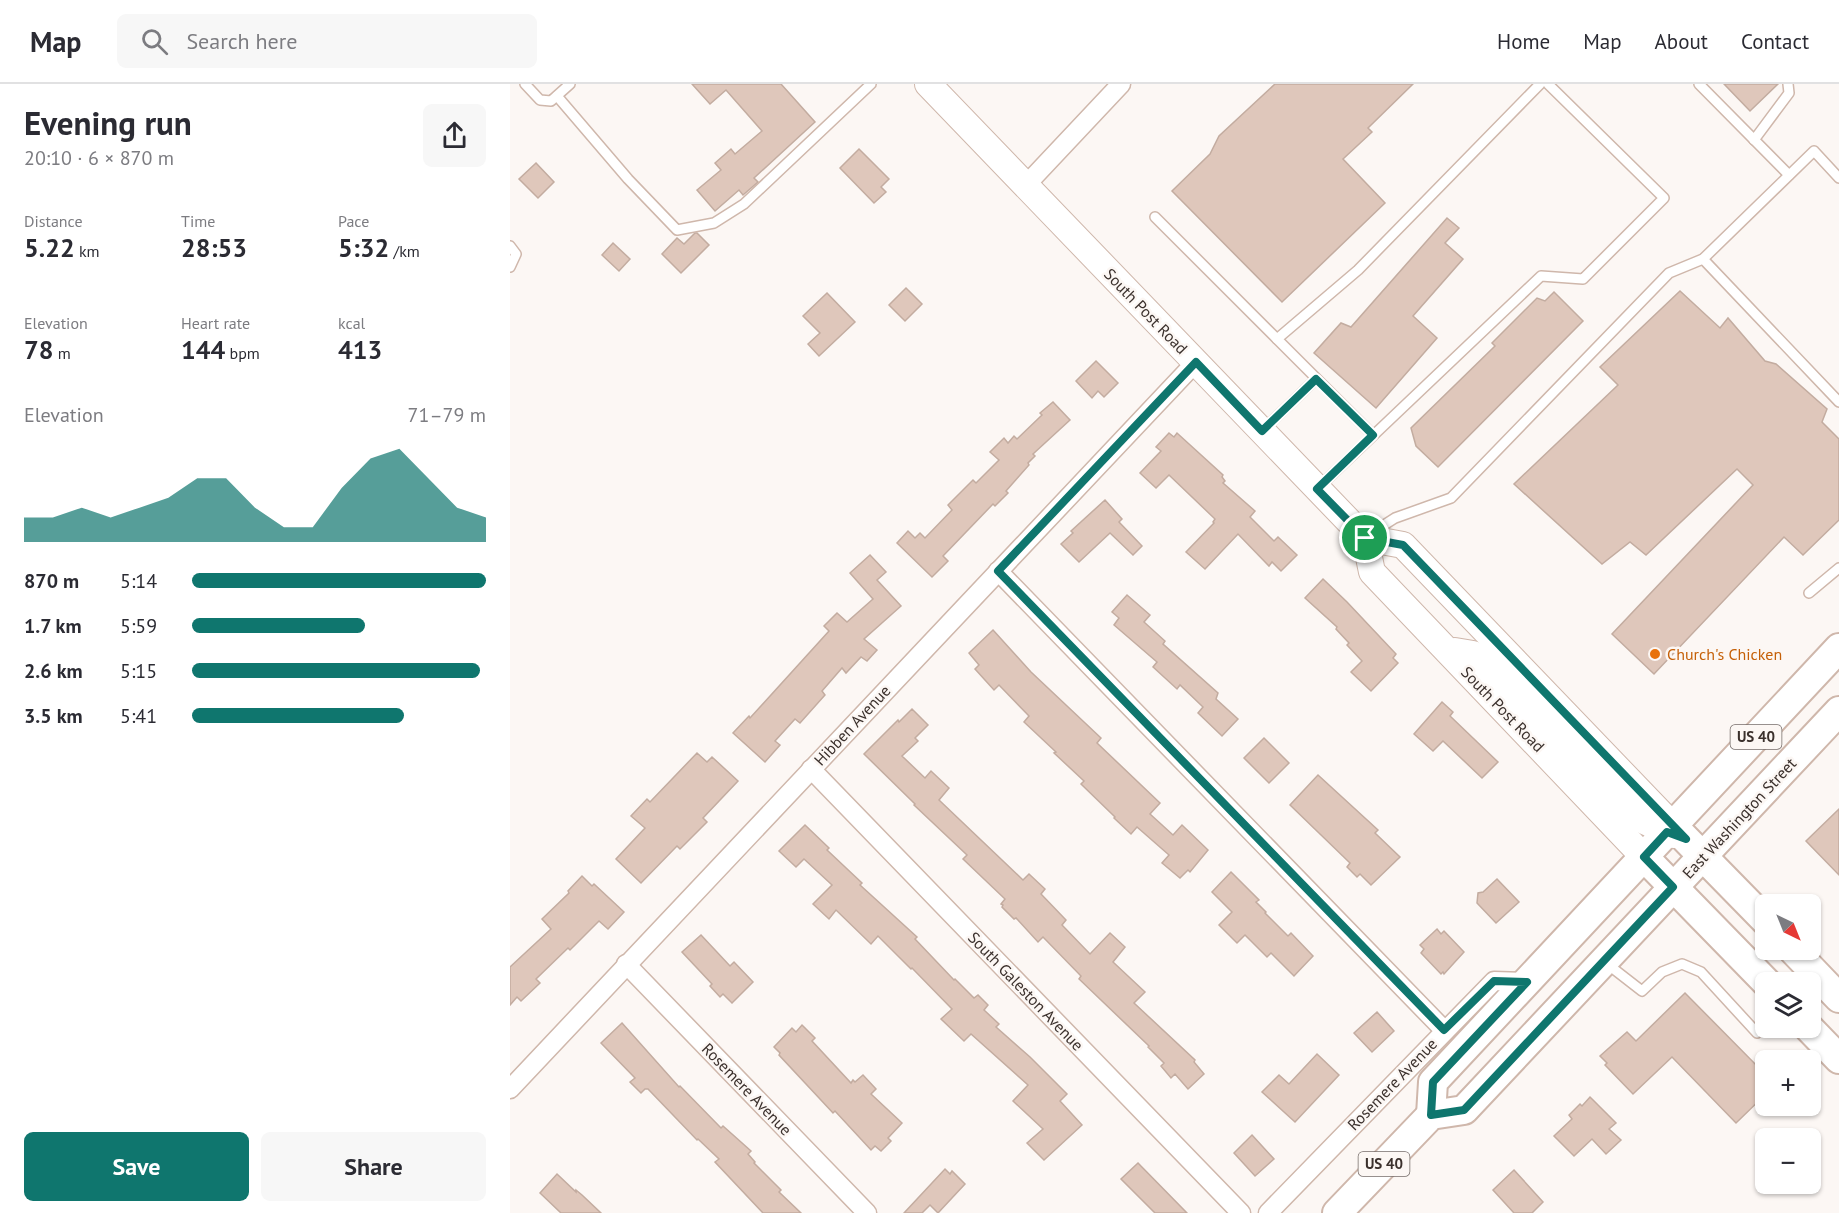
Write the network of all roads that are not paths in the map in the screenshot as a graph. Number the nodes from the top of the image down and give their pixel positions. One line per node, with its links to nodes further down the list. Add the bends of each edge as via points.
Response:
1 (525, 84): 10 (lane, via 540,100 551,101)
2 (570, 84): 10 (lane)
3 (871, 84): 10 (lane, via 744,204 714,223 677,230)
4 (928, 84): 14 (main road, South Post Road)
5 (1121, 84): 14 (street)
6 (1540, 84): 19 (lane, via 1358,270)
7 (1548, 84): 24 (lane, via 1664,198 1583,279 1541,276)
8 (1699, 84): 11 (lane)
9 (1788, 84): 11 (lane, via 1789,93)
10 (557, 96)
11 (1754, 140): 12 (lane)
12 (1789, 175): 13 (lane, via 1814,151); 17 (lane)
13 (1839, 178)
14 (1026, 185): 20 (main road, South Post Road)
15 (1155, 217): 19 (lane)
16 (510, 246): 18 (lane, via 516,254)
17 (1703, 259): 22 (lane); 26 (lane, via 1669,273 1451,498 1395,518)
18 (510, 267)
19 (1277, 339): 21 (lane)
20 (1196, 362): 23 (main road, South Post Road); 28 (street, Hibben Avenue)
21 (1316, 379): 23 (lane); 24 (lane)
22 (1839, 402)
23 (1262, 431): 25 (main road, South Post Road)
24 (1373, 435): 25 (lane)
25 (1317, 489): 26 (main road, South Post Road)
26 (1365, 538): 31 (main road, South Post Road, via 1372,572); 34 (main road, via 1403,545)
27 (1839, 568): 29 (lane)
28 (998, 571): 33 (street, Hibben Avenue); 43 (street)
29 (1809, 594)
30 (1839, 648): 34 (main road, East Washington Street / US 40)
31 (1446, 649): 34 (main road, via 1473,654 1518,693 1642,820); 35 (main road, South Post Road)
32 (1839, 711): 34 (main road, East Washington Street / US 40, via 1723,835)
33 (811, 769): 39 (street, Hibben Avenue); 50 (street, South Galeston Avenue)
34 (1682, 838): 35 (main road, East Washington Street / US 40); 35 (main road, East Washington Street / US 40); 36 (main road)
35 (1659, 872): 38 (main road, East Washington Street / US 40); 40 (main road); 41 (main road, East Washington Street / US 40)
36 (1755, 910)
37 (1802, 960): 42 (main road)
38 (1604, 962): 44 (lane, via 1642,991 1662,972 1682,964 1701,972); 48 (main road, East Washington Street / US 40, via 1464,1110)
39 (626, 964): 47 (street, Hibben Avenue); 49 (street, Rosemere Avenue)
40 (1756, 972)
41 (1527, 982): 43 (street, Rosemere Avenue, via 1494,981); 48 (main road, East Washington Street / US 40, via 1433,1082)
42 (1839, 998)
43 (1444, 1030): 51 (street, Rosemere Avenue)
44 (1755, 1031)
45 (1819, 1038): 46 (main road)
46 (1839, 1059)
47 (510, 1089)
48 (1431, 1115): 52 (main road, US 40)
49 (867, 1213)
50 (1241, 1213)
51 (1268, 1213)
52 (1336, 1213)

